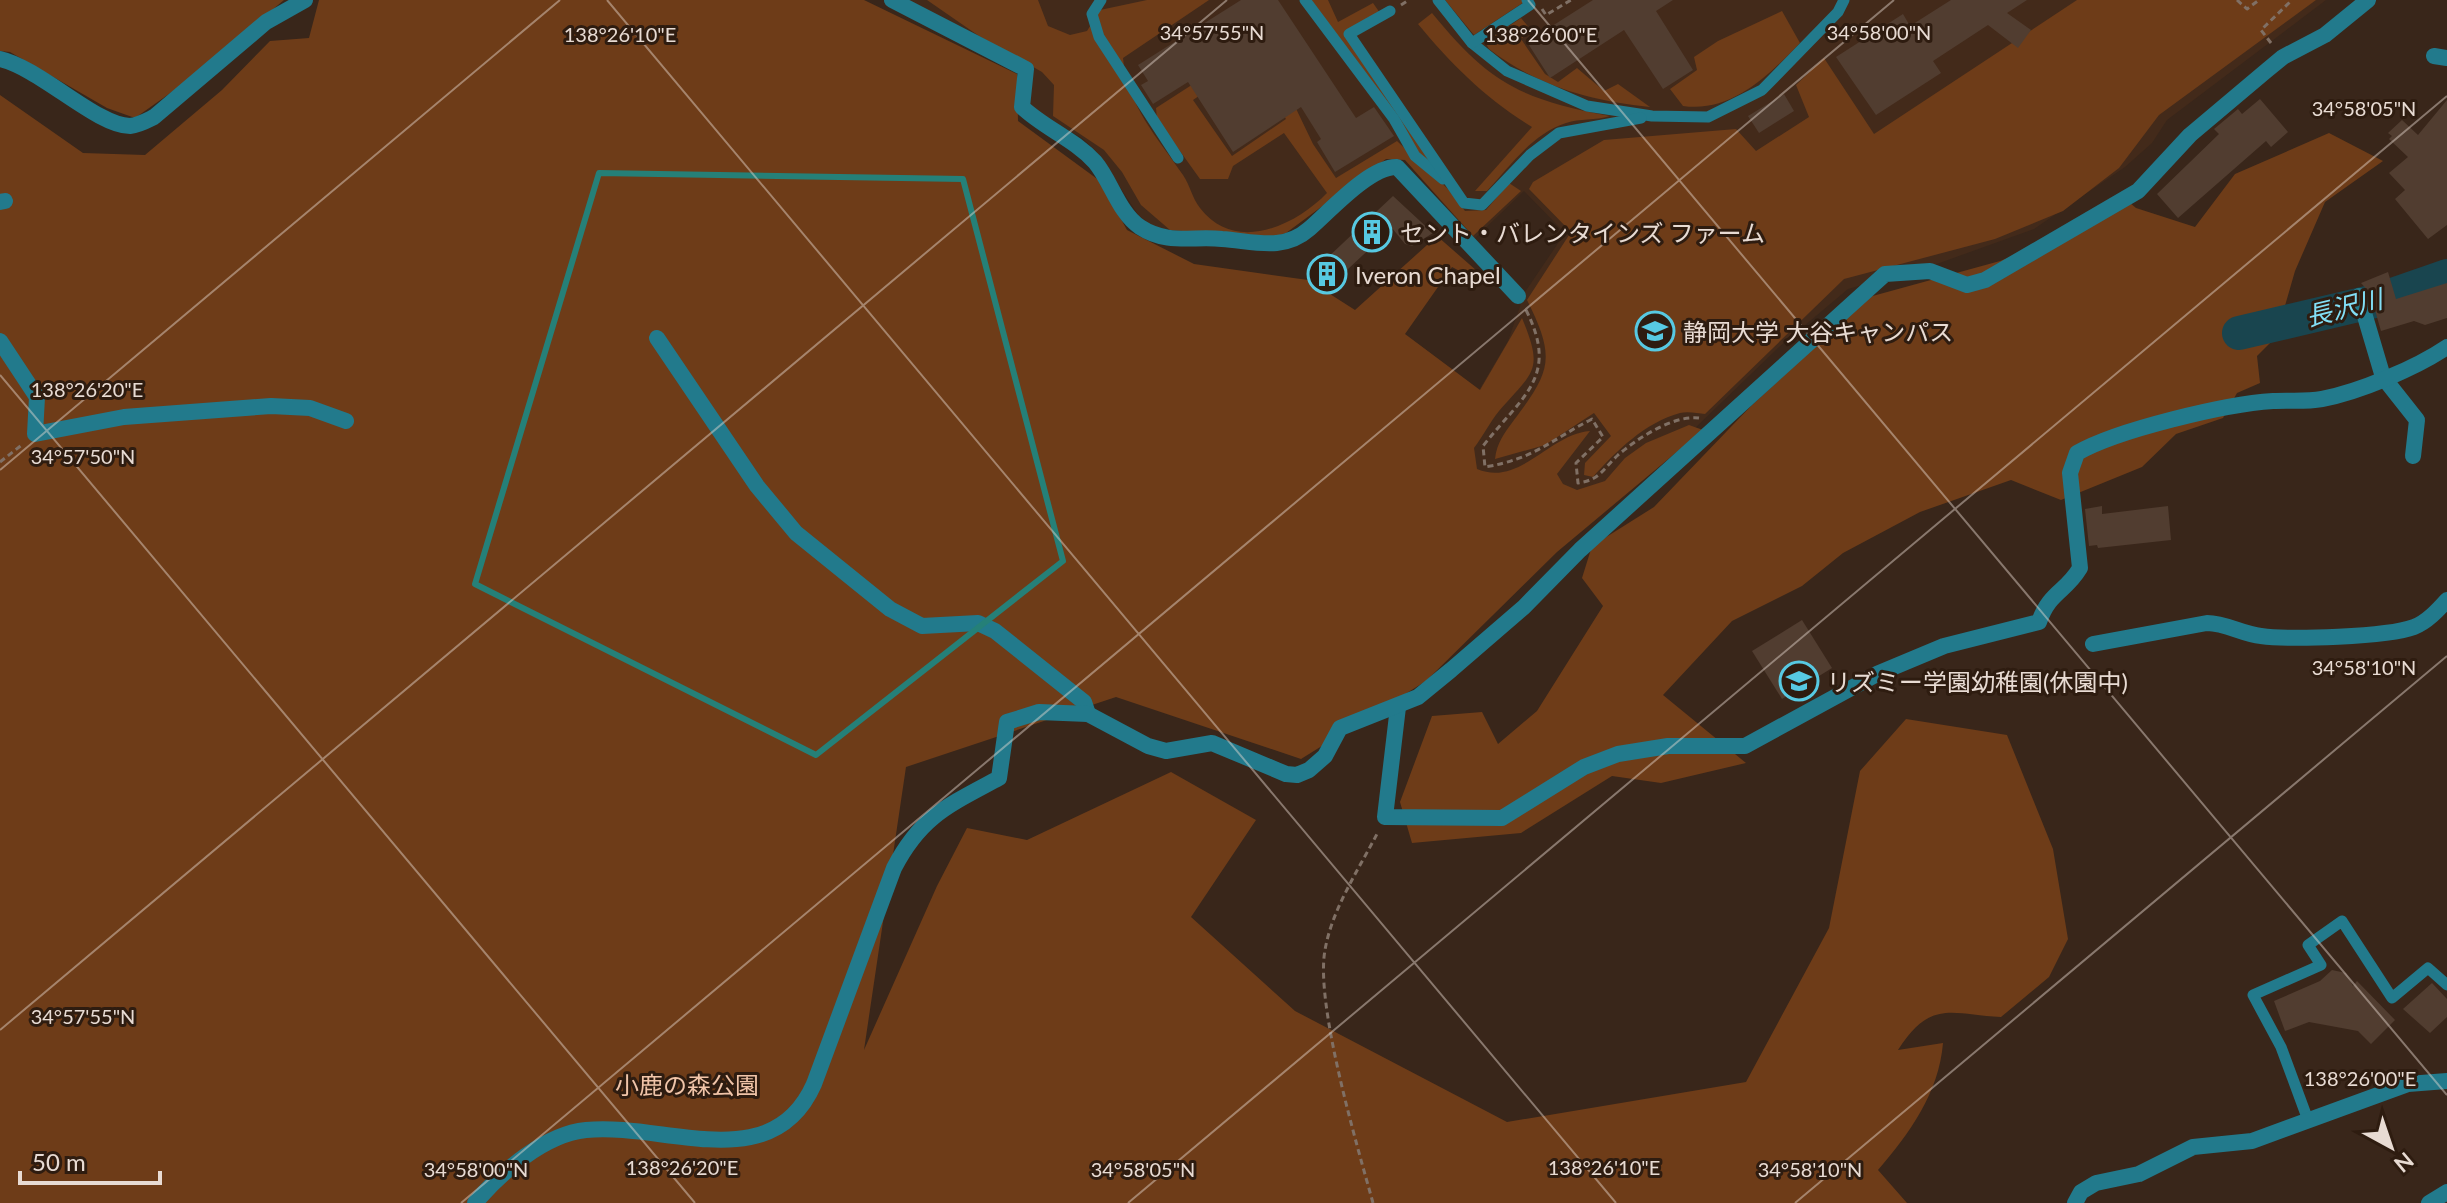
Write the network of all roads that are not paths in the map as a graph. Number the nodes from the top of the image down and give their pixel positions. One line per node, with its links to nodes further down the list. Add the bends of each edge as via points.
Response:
1 (305, 0): 11 (street, via 266,22 140,124 112,121)
2 (892, 0): 15 (street, via 1026,69 1022,107 1095,163 1142,229 1173,241 1276,244 1301,237 1372,175 1397,167)
3 (1101, 0): 13 (lane, via 1092,14 1099,37)
4 (1305, 0): 14 (lane, via 1394,119 1415,156)
5 (1438, 0): 10 (lane)
6 (1844, 0): 12 (lane, via 1762,90 1708,117)
7 (2368, 0): 25 (street, via 2325,35 2266,71 2190,135 2138,191 1985,280 1967,285 1930,271 1885,274 1524,607 1418,697)
8 (1533, 1): 10 (lane)
9 (1390, 11): 14 (lane, via 1349,34)
10 (1472, 43): 12 (lane, via 1507,71 1587,106)
11 (0, 59)
12 (1652, 116): 14 (lane, via 1559,133 1482,205 1464,203)
13 (1178, 158)
14 (1457, 191)
15 (1518, 296)
16 (2361, 303): 20 (street)
17 (657, 338): 26 (street, via 757,486 796,533 890,609 922,626 978,623 995,631 1084,702)
18 (0, 341): 21 (street, via 37,397 35,434 124,417 271,406 310,408)
19 (2447, 347): 20 (street)
20 (2383, 377): 22 (street, via 2417,420); 25 (street, via 2324,399 2248,404 2094,443 2077,453 2070,473 2080,568 2046,603 2039,622 1944,646 1877,674 1745,746 1668,746 1618,754 1584,767 1502,818 1385,817)
21 (346, 421)
22 (2413, 456)
23 (2447, 600): 24 (street, via 2414,627 2387,632 2260,636 2207,623)
24 (2093, 644)
25 (1398, 707): 26 (street, via 1340,728 1325,756 1297,775 1212,743 1166,751 1148,746)
26 (1088, 714): 31 (street, via 1039,712 1007,722 999,778 937,812 909,839 805,1106 784,1125 743,1140 587,1129 559,1136 525,1158)
27 (2447, 985): 29 (lane, via 2428,968 2392,998 2342,921 2308,945 2321,965 2253,995 2281,1047)
28 (2447, 1081): 29 (street, via 2408,1084)
29 (2308, 1120): 32 (street, via 2252,1141 2193,1147 2139,1174 2096,1183)
30 (2447, 1192): 33 (street)
31 (475, 1203)
32 (2075, 1203)
33 (2429, 1203)

